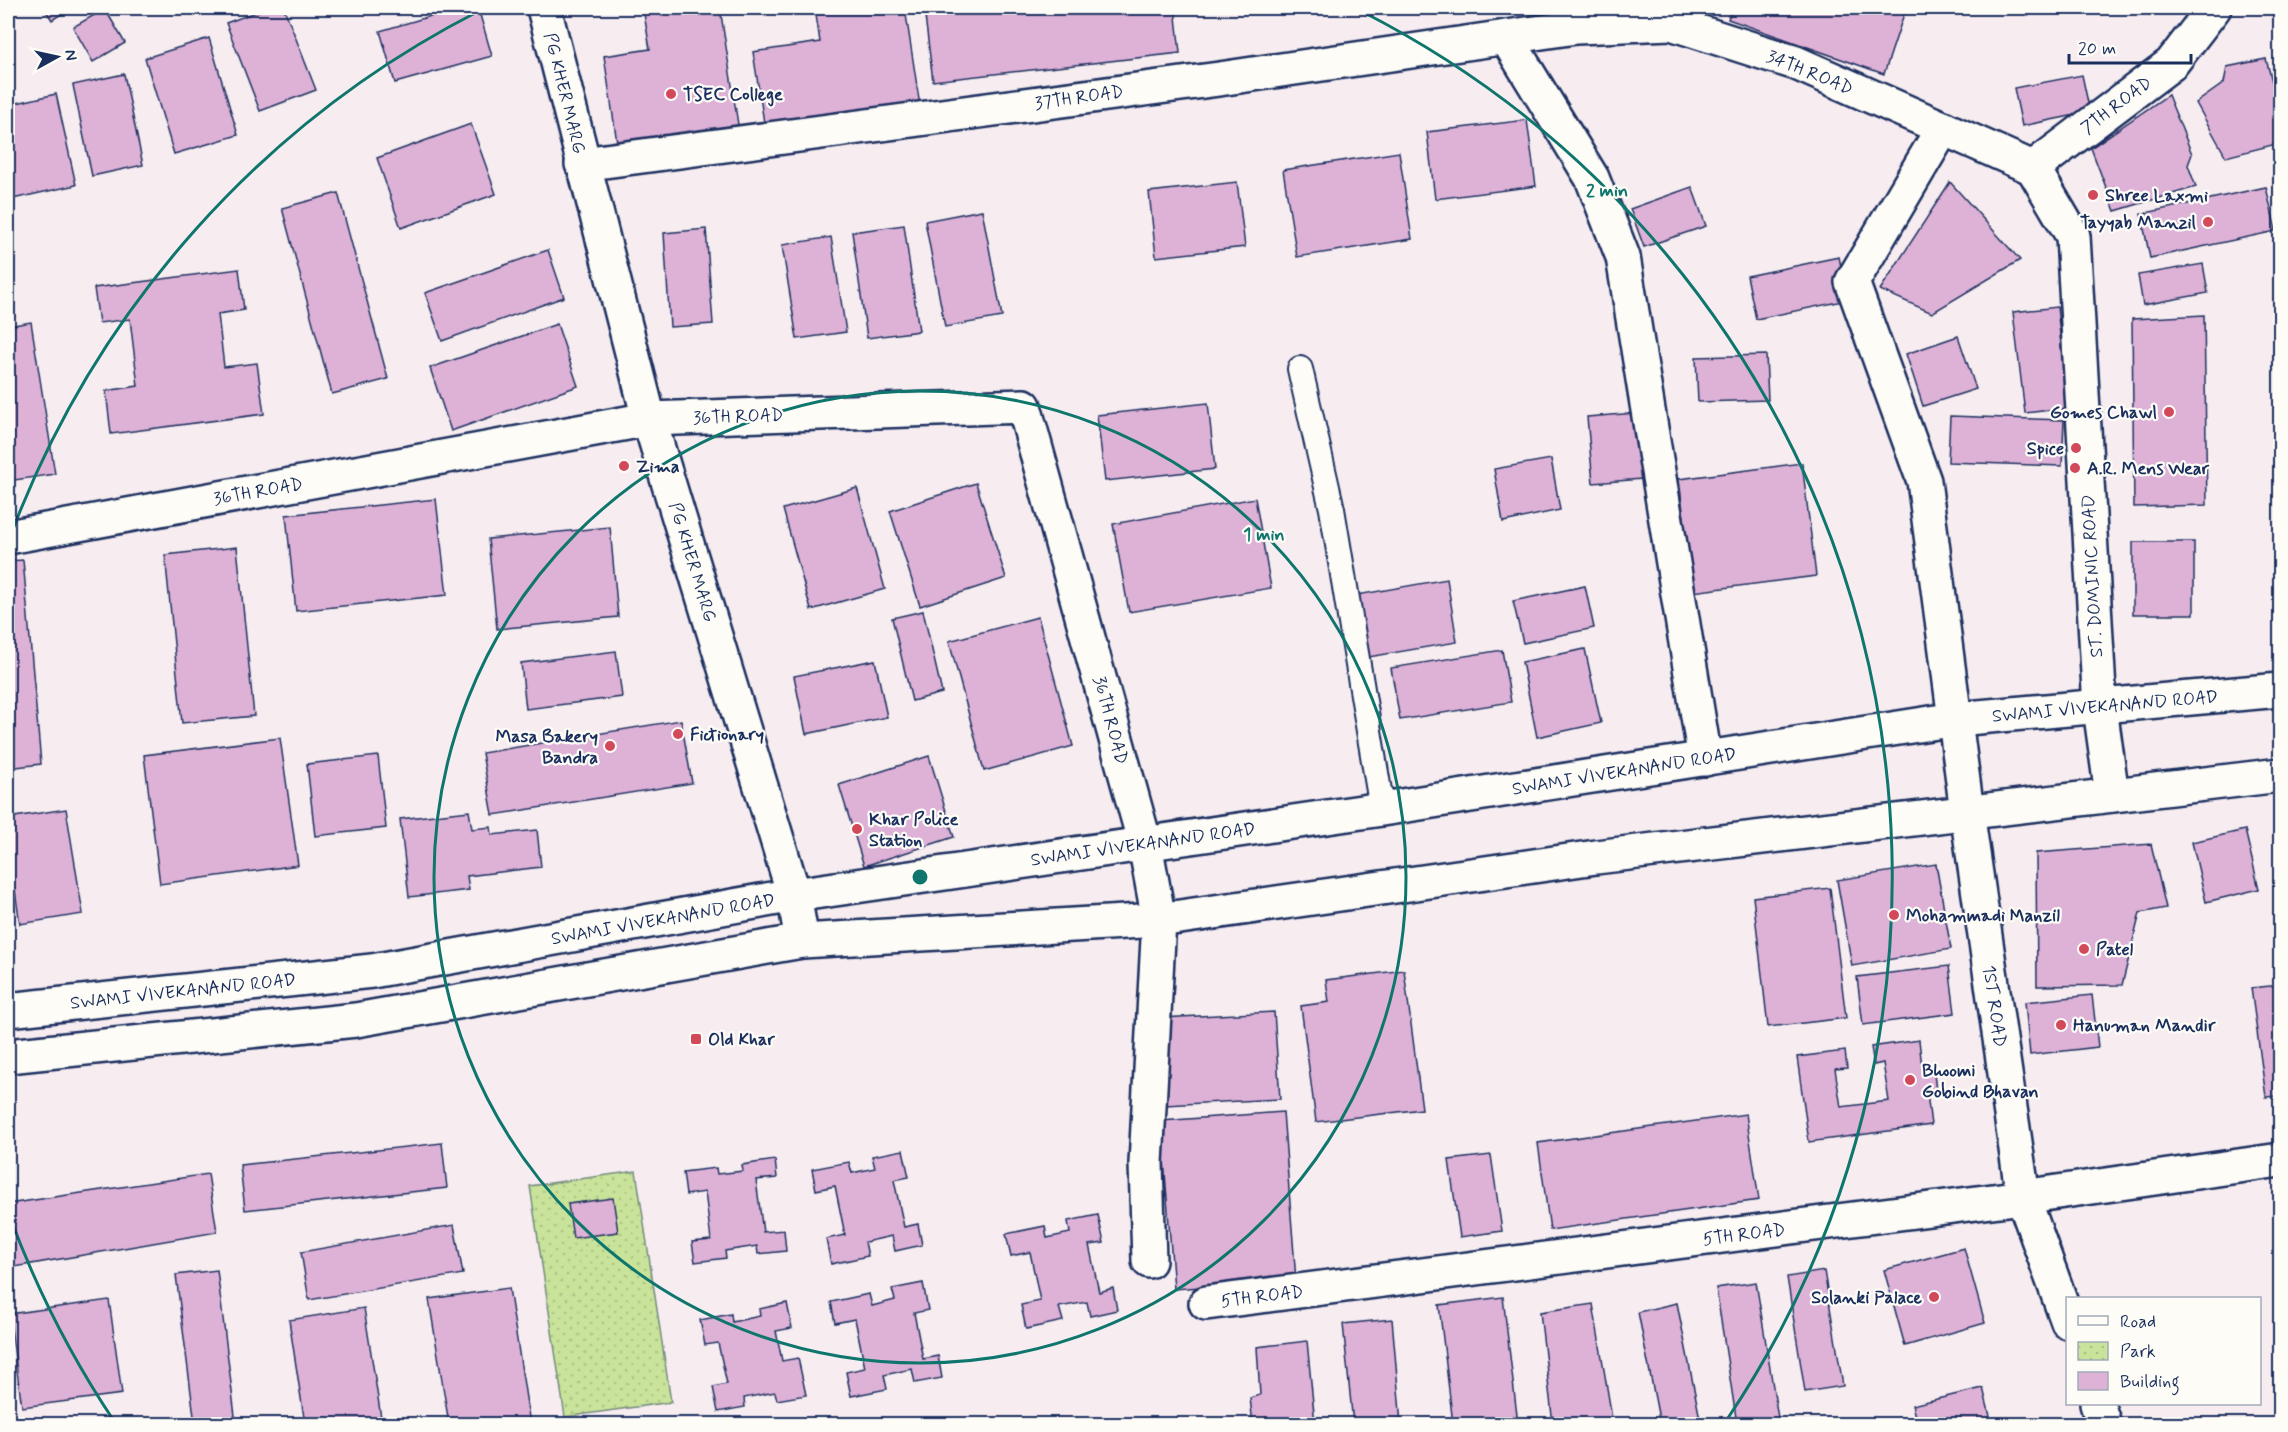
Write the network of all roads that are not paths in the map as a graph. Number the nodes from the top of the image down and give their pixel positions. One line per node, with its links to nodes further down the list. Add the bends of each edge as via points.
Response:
1 (544, 8): 6 (street, PG KHER MARG)
2 (2214, 8): 7 (street, 7TH ROAD, via 2171,64)
3 (1571, 17): 4 (street, 37TH ROAD); 5 (street, 34TH ROAD, via 1671,23 1796,63)
4 (1506, 37): 6 (street, 37TH ROAD); 14 (street, via 1592,178 1623,257)
5 (1943, 129): 7 (street, 34TH ROAD); 13 (street, 1ST ROAD, via 1852,282 1924,481)
6 (582, 164): 9 (street, PG KHER MARG)
7 (2033, 168): 12 (street, ST. DOMINIC ROAD, via 2073,236)
8 (1299, 369): 17 (lane, via 1332,509)
9 (649, 419): 10 (street, 36TH ROAD); 19 (street, 36TH ROAD, via 1024,406); 20 (street, PG KHER MARG)
10 (8, 537)
11 (2280, 690): 12 (street, SWAMI VIVEKANAND ROAD)
12 (2100, 708): 13 (street, SWAMI VIVEKANAND ROAD); 16 (street, ST. DOMINIC ROAD)
13 (1956, 719): 14 (street, SWAMI VIVEKANAND ROAD); 18 (street, 1ST ROAD)
14 (1705, 759): 17 (street, SWAMI VIVEKANAND ROAD)
15 (2280, 775): 16 (street)
16 (2112, 795): 18 (street)
17 (1382, 809): 19 (street, SWAMI VIVEKANAND ROAD)
18 (1967, 812): 21 (street, via 1596,856); 26 (street, 1ST ROAD)
19 (1145, 844): 20 (street, SWAMI VIVEKANAND ROAD); 21 (street)
20 (794, 895): 22 (street, PG KHER MARG); 23 (street, SWAMI VIVEKANAND ROAD, via 372,971)
21 (1159, 920): 22 (street); 27 (street, via 1146,1162)
22 (802, 941): 24 (street, via 356,1020)
23 (8, 1010)
24 (8, 1056)
25 (2280, 1160): 26 (street, 5TH ROAD)
26 (2023, 1197): 28 (street, 5TH ROAD); 29 (street, 1ST ROAD)
27 (1149, 1261)
28 (1206, 1303)
29 (2066, 1319)
30 (2097, 1405): 31 (street)
31 (2104, 1425)

